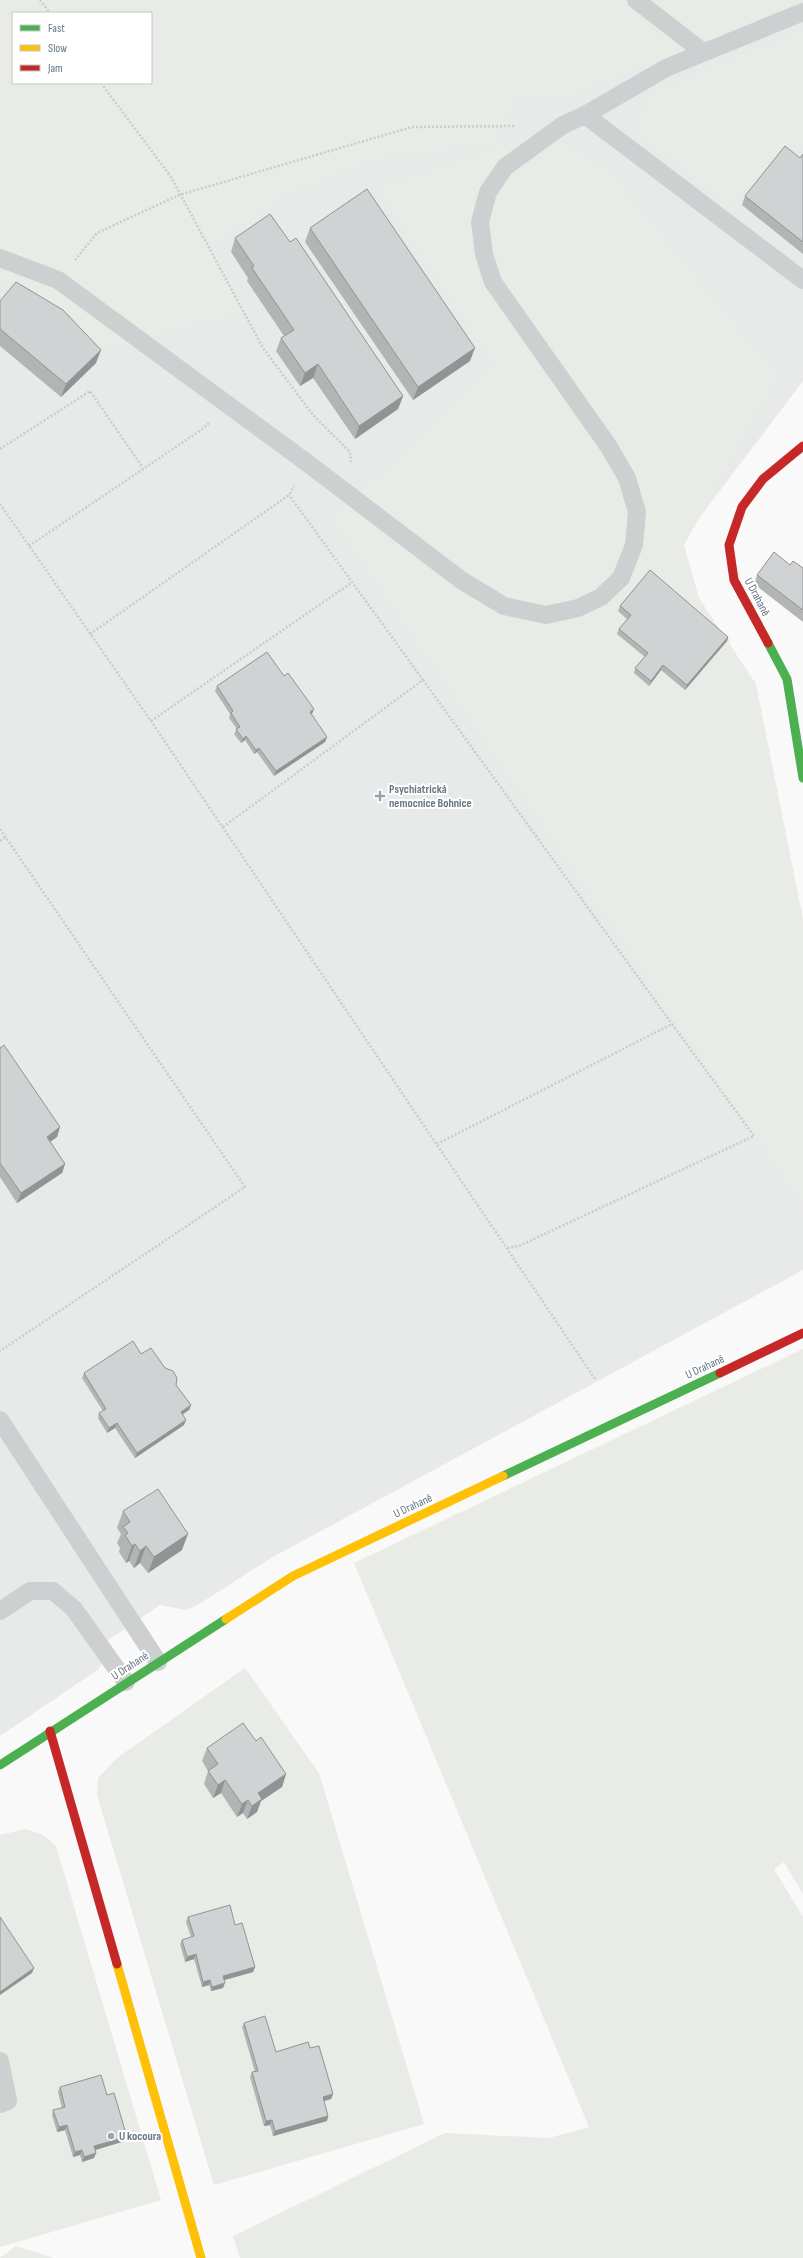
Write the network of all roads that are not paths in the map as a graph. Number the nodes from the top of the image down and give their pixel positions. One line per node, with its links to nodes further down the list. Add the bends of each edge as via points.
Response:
1 (636, 0): 3 (lane)
2 (803, 12): 3 (lane)
3 (703, 52): 4 (lane, via 666,68)
4 (585, 115): 5 (lane, via 563,125 505,167 488,192 480,222 484,254 493,282 609,447 627,478 637,512 634,545 621,578 601,597 578,608 546,615 504,606 461,580 306,462 58,280); 6 (lane)
5 (0, 258)
6 (803, 280)
7 (803, 446): 8 (street, U Drahaně, via 764,479 742,507 729,545 734,580 787,679)
8 (803, 778)
9 (803, 1334): 12 (street, U Drahaně, via 293,1576)
10 (0, 1420): 12 (lane)
11 (0, 1611): 13 (lane, via 30,1591 53,1591 74,1609)
12 (158, 1662): 13 (street, U Drahaně)
13 (126, 1682): 14 (street, U Drahaně)
14 (50, 1731): 15 (street, U Drahaně); 18 (street)
15 (0, 1765)
16 (0, 2061): 17 (lane, via 8,2101)
17 (0, 2104)
18 (201, 2258)

